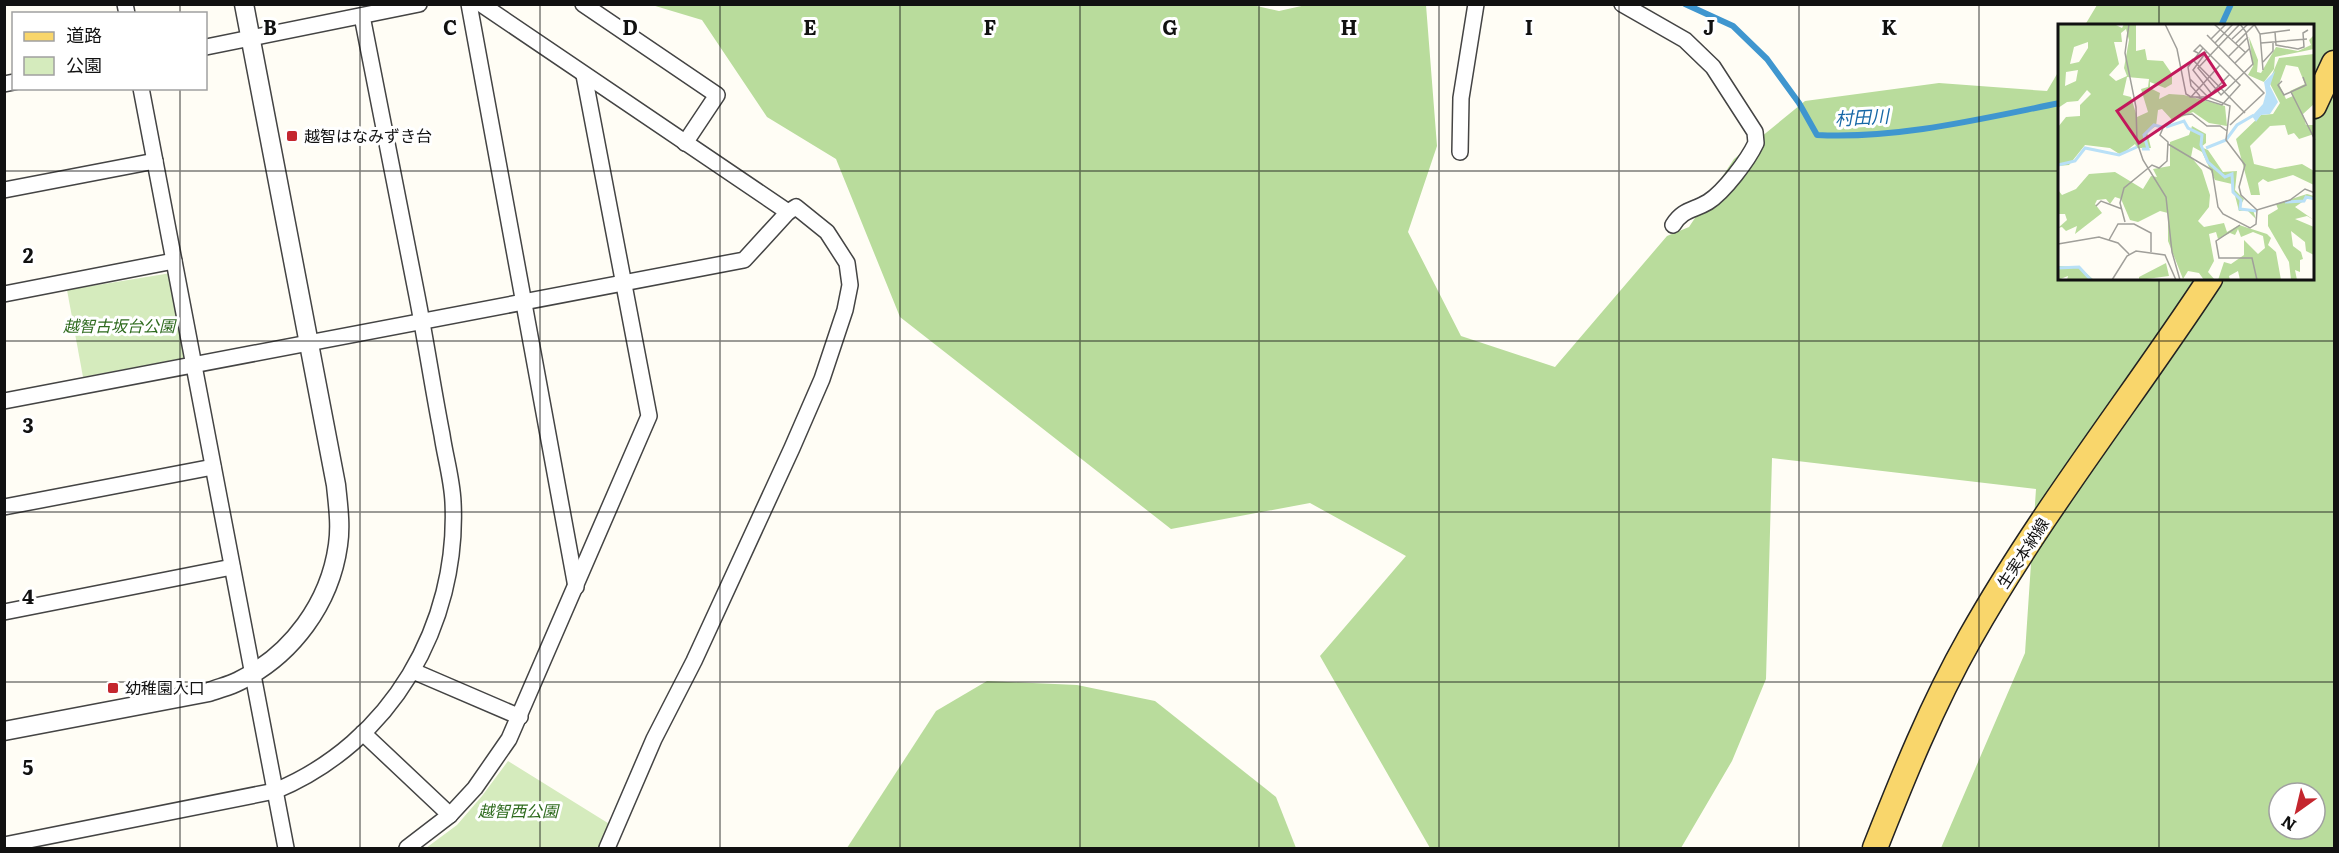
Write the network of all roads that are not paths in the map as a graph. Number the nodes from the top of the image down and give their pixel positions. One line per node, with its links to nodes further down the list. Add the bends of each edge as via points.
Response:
1 (244, 4): 9 (street)
2 (420, 4): 8 (street)
3 (469, 4): 25 (street)
4 (481, 4): 12 (street)
5 (583, 4): 15 (street, via 717,95)
6 (1476, 4): 16 (street, via 1461,98)
7 (1622, 4): 20 (street, via 1685,40 1713,67 1755,132 1756,143 1741,169 1709,201 1680,214)
8 (362, 16): 9 (street); 26 (street)
9 (251, 39): 10 (street); 27 (street)
10 (207, 47)
11 (2334, 63): 14 (main road)
12 (584, 75): 15 (street); 23 (street)
13 (141, 90): 17 (street)
14 (2315, 102)
15 (685, 142): 19 (street)
16 (1460, 152)
17 (155, 161): 18 (street); 21 (street)
18 (4, 190)
19 (788, 212): 23 (street, via 744,260); 45 (street, via 796,207 827,232 847,263 850,285 845,310 822,379 792,448 654,739)
20 (1673, 225)
21 (174, 261): 24 (street); 28 (street)
22 (2209, 280): 46 (main road, 生実本納線, via 1995,595 1937,701)
23 (625, 283): 25 (street); 33 (street, via 649,416)
24 (4, 294)
25 (523, 302): 26 (street); 33 (street)
26 (422, 321): 27 (street); 35 (street, via 453,499 453,533 440,610)
27 (309, 343): 28 (street); 36 (street, via 336,485 338,546 326,590 309,623 284,650)
28 (194, 365): 29 (street); 30 (street)
29 (4, 401)
30 (213, 466): 31 (street); 32 (street)
31 (4, 507)
32 (232, 567): 34 (street); 36 (street)
33 (576, 587): 37 (street)
34 (4, 612)
35 (414, 671): 37 (street); 39 (street)
36 (253, 674): 38 (street, via 209,692); 40 (street)
37 (520, 717): 41 (street, via 495,761)
38 (4, 731)
39 (363, 733): 40 (street, via 301,780); 41 (street)
40 (275, 790): 42 (street); 43 (street)
41 (450, 815): 44 (street)
42 (4, 846)
43 (286, 849)
44 (406, 849)
45 (607, 849)
46 (1875, 849)

